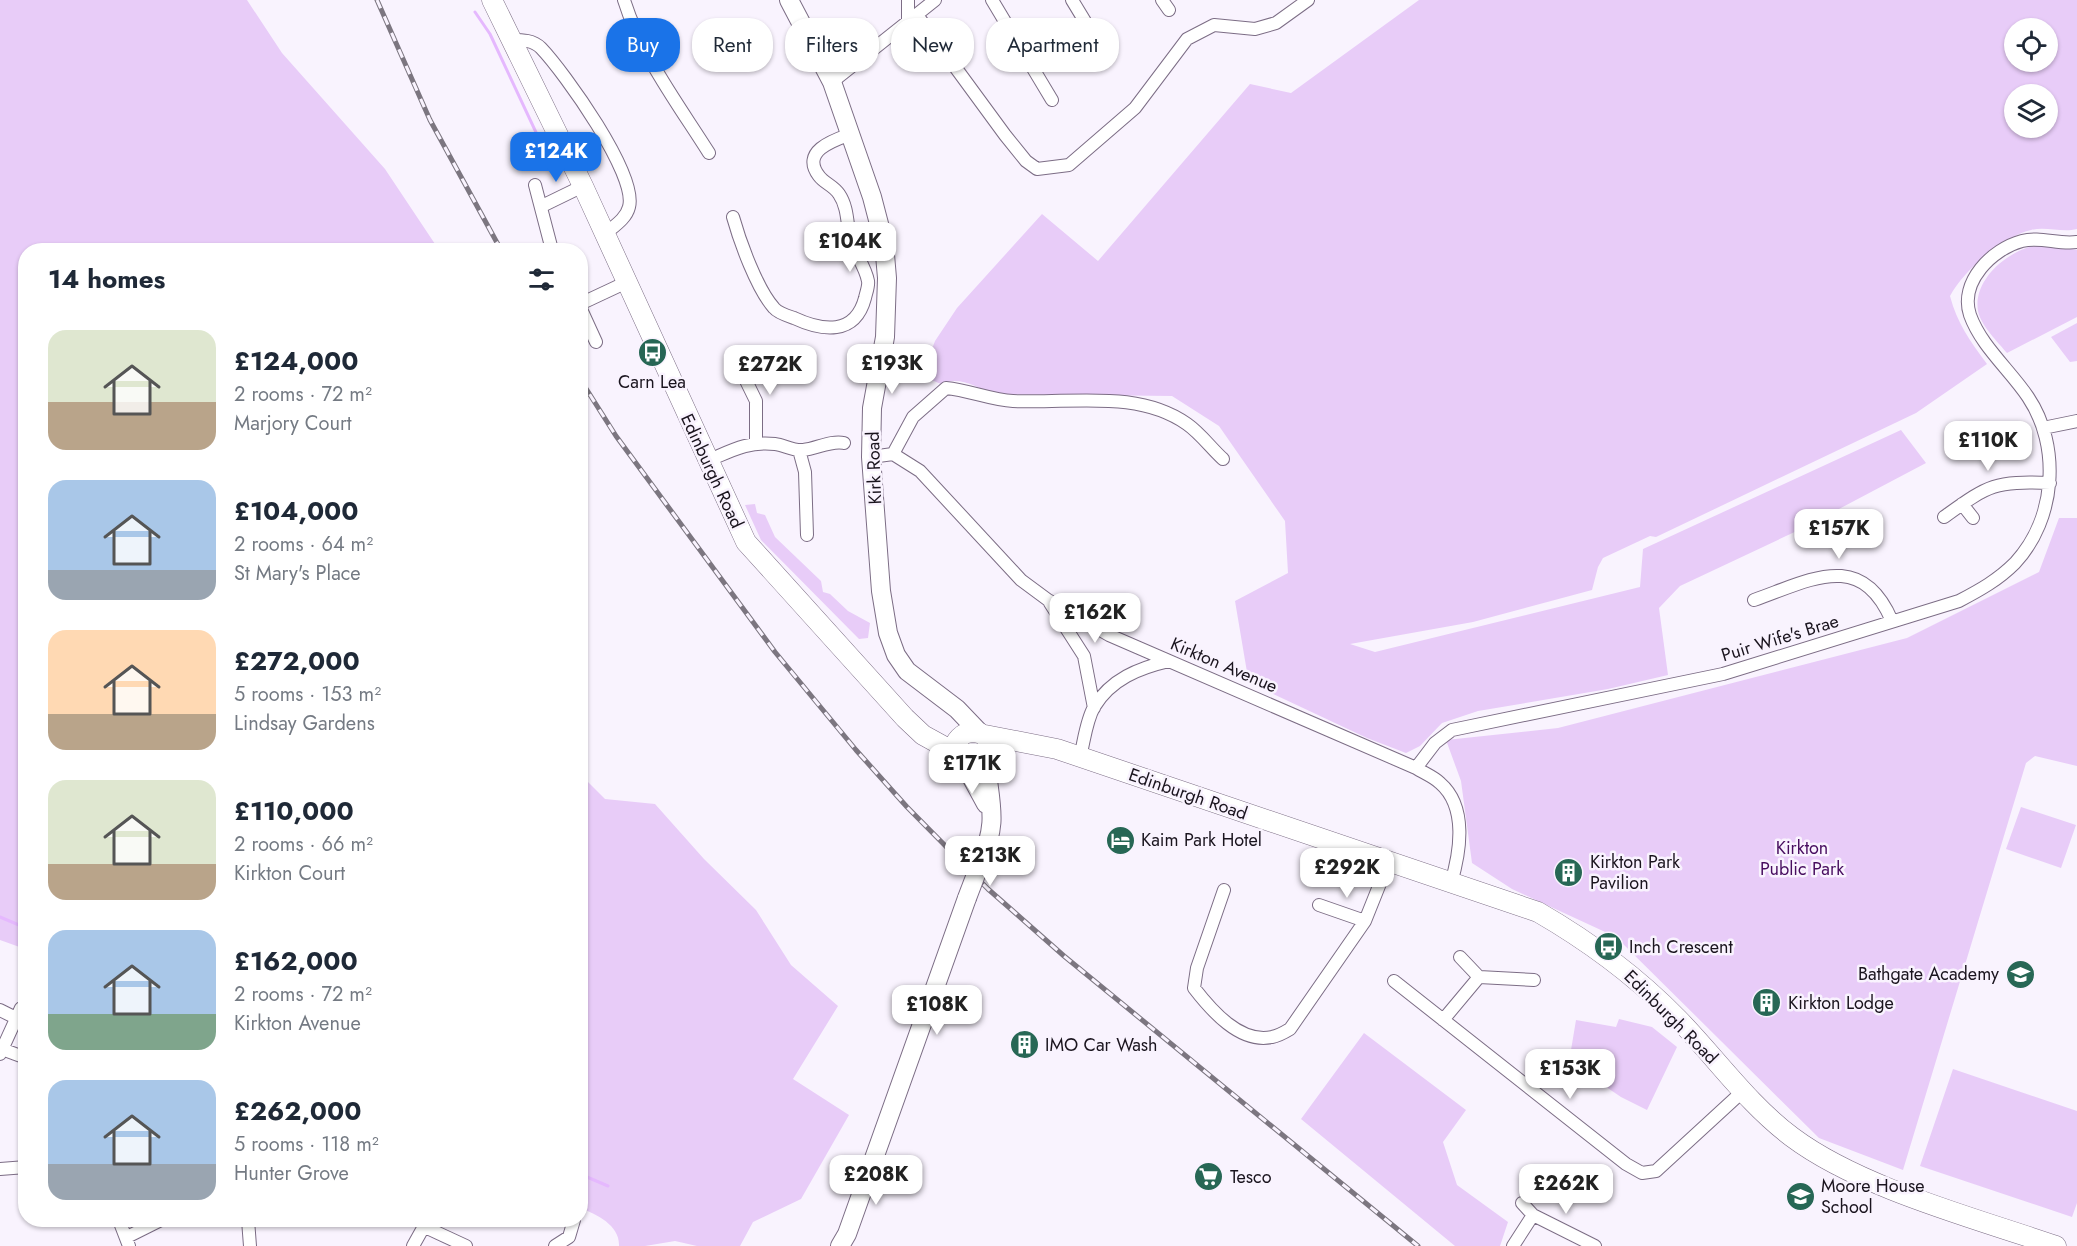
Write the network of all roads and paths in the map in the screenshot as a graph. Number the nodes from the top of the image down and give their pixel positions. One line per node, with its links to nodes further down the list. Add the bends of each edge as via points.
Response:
1 (492, 0): 12 (main road, Edinburgh Road)
2 (624, 0): 17 (street, via 631,22)
3 (789, 0): 14 (main road, Kirk Road)
4 (908, 0): 9 (street)
5 (935, 0): 9 (street)
6 (992, 0): 15 (street)
7 (1072, 0): 10 (street)
8 (1308, 0): 13 (street, via 1276,23 1255,29 1214,26 1187,39 1135,108 1069,165 1037,170)
9 (912, 18)
10 (1083, 18)
11 (891, 35): 14 (street)
12 (511, 40): 19 (main road, Edinburgh Road); 22 (street, via 526,39 540,47 586,107 623,171 630,189 630,206 623,219)
13 (955, 72)
14 (832, 82): 16 (main road, Kirk Road)
15 (1052, 100)
16 (850, 134): 21 (street, via 826,143 814,159 818,175 839,194 843,203 850,239 863,263 868,284 864,302 844,326 831,330 775,309 742,250); 36 (main road, Kirk Road, via 884,243 887,278 885,337 872,408)
17 (709, 153)
18 (535, 185): 20 (street)
19 (583, 186): 20 (street); 22 (main road, Edinburgh Road)
20 (542, 206): 24 (street)
21 (733, 217)
22 (605, 234): 25 (main road, Edinburgh Road)
23 (2077, 242): 31 (street, Puir Wife's Brae, via 2024,240 2014,244 1986,262 1968,293 1970,314 1979,332 2028,397)
24 (550, 243)
25 (627, 282): 26 (street); 38 (main road, Edinburgh Road)
26 (588, 301)
27 (588, 324): 28 (street)
28 (596, 342)
29 (735, 358): 32 (street, via 756,401)
30 (2077, 422): 31 (street)
31 (2043, 428): 39 (street, Puir Wife's Brae, via 2049,448)
32 (756, 443): 34 (street); 38 (street)
33 (844, 443): 34 (street, via 837,441)
34 (799, 450): 43 (street, via 805,472)
35 (893, 454): 36 (street); 37 (street, via 913,417 946,388 1010,401 1132,402 1164,410 1189,425); 44 (street, Kirkton Avenue, via 920,471 1021,580)
36 (871, 457): 49 (main road, Kirk Road, via 888,633 907,671 957,709)
37 (1223, 459)
38 (707, 461): 49 (main road, Edinburgh Road, via 746,542 762,562 923,735)
39 (2050, 483): 40 (street, via 2009,482 1983,489); 46 (street, Puir Wife's Brae, via 2035,534 2016,561 1991,585 1959,602)
40 (1962, 504): 41 (street); 42 (street)
41 (1944, 518)
42 (1973, 518)
43 (807, 535)
44 (1048, 600): 47 (street, Kirkton Avenue, via 1109,635); 48 (street, via 1084,656)
45 (1754, 600): 46 (street, via 1834,574 1862,581 1883,599)
46 (1892, 621): 51 (street, Puir Wife's Brae, via 1723,674 1452,729)
47 (1169, 661): 48 (street, via 1142,667 1122,678); 51 (street, Kirkton Avenue)
48 (1094, 708): 50 (street)
49 (973, 747): 50 (main road, Edinburgh Road, via 1027,742); 78 (main road, Kirk Road, bridge, via 993,822 989,858 967,898)
50 (1080, 758): 52 (main road, Edinburgh Road)
51 (1416, 768): 53 (street, Kirkton Avenue, via 1441,784 1453,800 1459,827 1459,858)
52 (1389, 861): 53 (main road, Edinburgh Road); 56 (street)
53 (1451, 883): 65 (main road, Edinburgh Road, via 1538,912 1576,934 1628,972 1679,1020)
54 (1224, 890): 56 (street, via 1194,988 1214,1014 1248,1035 1272,1038 1290,1029)
55 (1318, 905): 56 (street)
56 (1365, 921)
57 (1460, 957): 58 (street)
58 (1479, 977): 59 (street); 62 (street)
59 (1534, 980)
60 (1394, 981): 62 (street)
61 (0, 1010): 63 (street, via 18,1013)
62 (1443, 1020): 65 (street, via 1642,1173 1656,1171)
63 (1, 1051): 64 (street)
64 (18, 1056)
65 (1742, 1092): 76 (main road, Edinburgh Road, via 1792,1137 1839,1166)
66 (18, 1168): 67 (street)
67 (0, 1169)
68 (1522, 1203): 69 (street)
69 (1533, 1215): 83 (street); 84 (street)
70 (122, 1227): 77 (street)
71 (150, 1227): 77 (street)
72 (249, 1227): 79 (street)
73 (424, 1227): 80 (street)
74 (433, 1227): 81 (street)
75 (572, 1227): 82 (street, via 569,1237)
76 (2017, 1240): 85 (main road, Edinburgh Road)
77 (128, 1242)
78 (843, 1243)
79 (250, 1246)
80 (413, 1246)
81 (466, 1246)
82 (555, 1246)
83 (1513, 1246)
84 (1595, 1246)
85 (2056, 1246)

